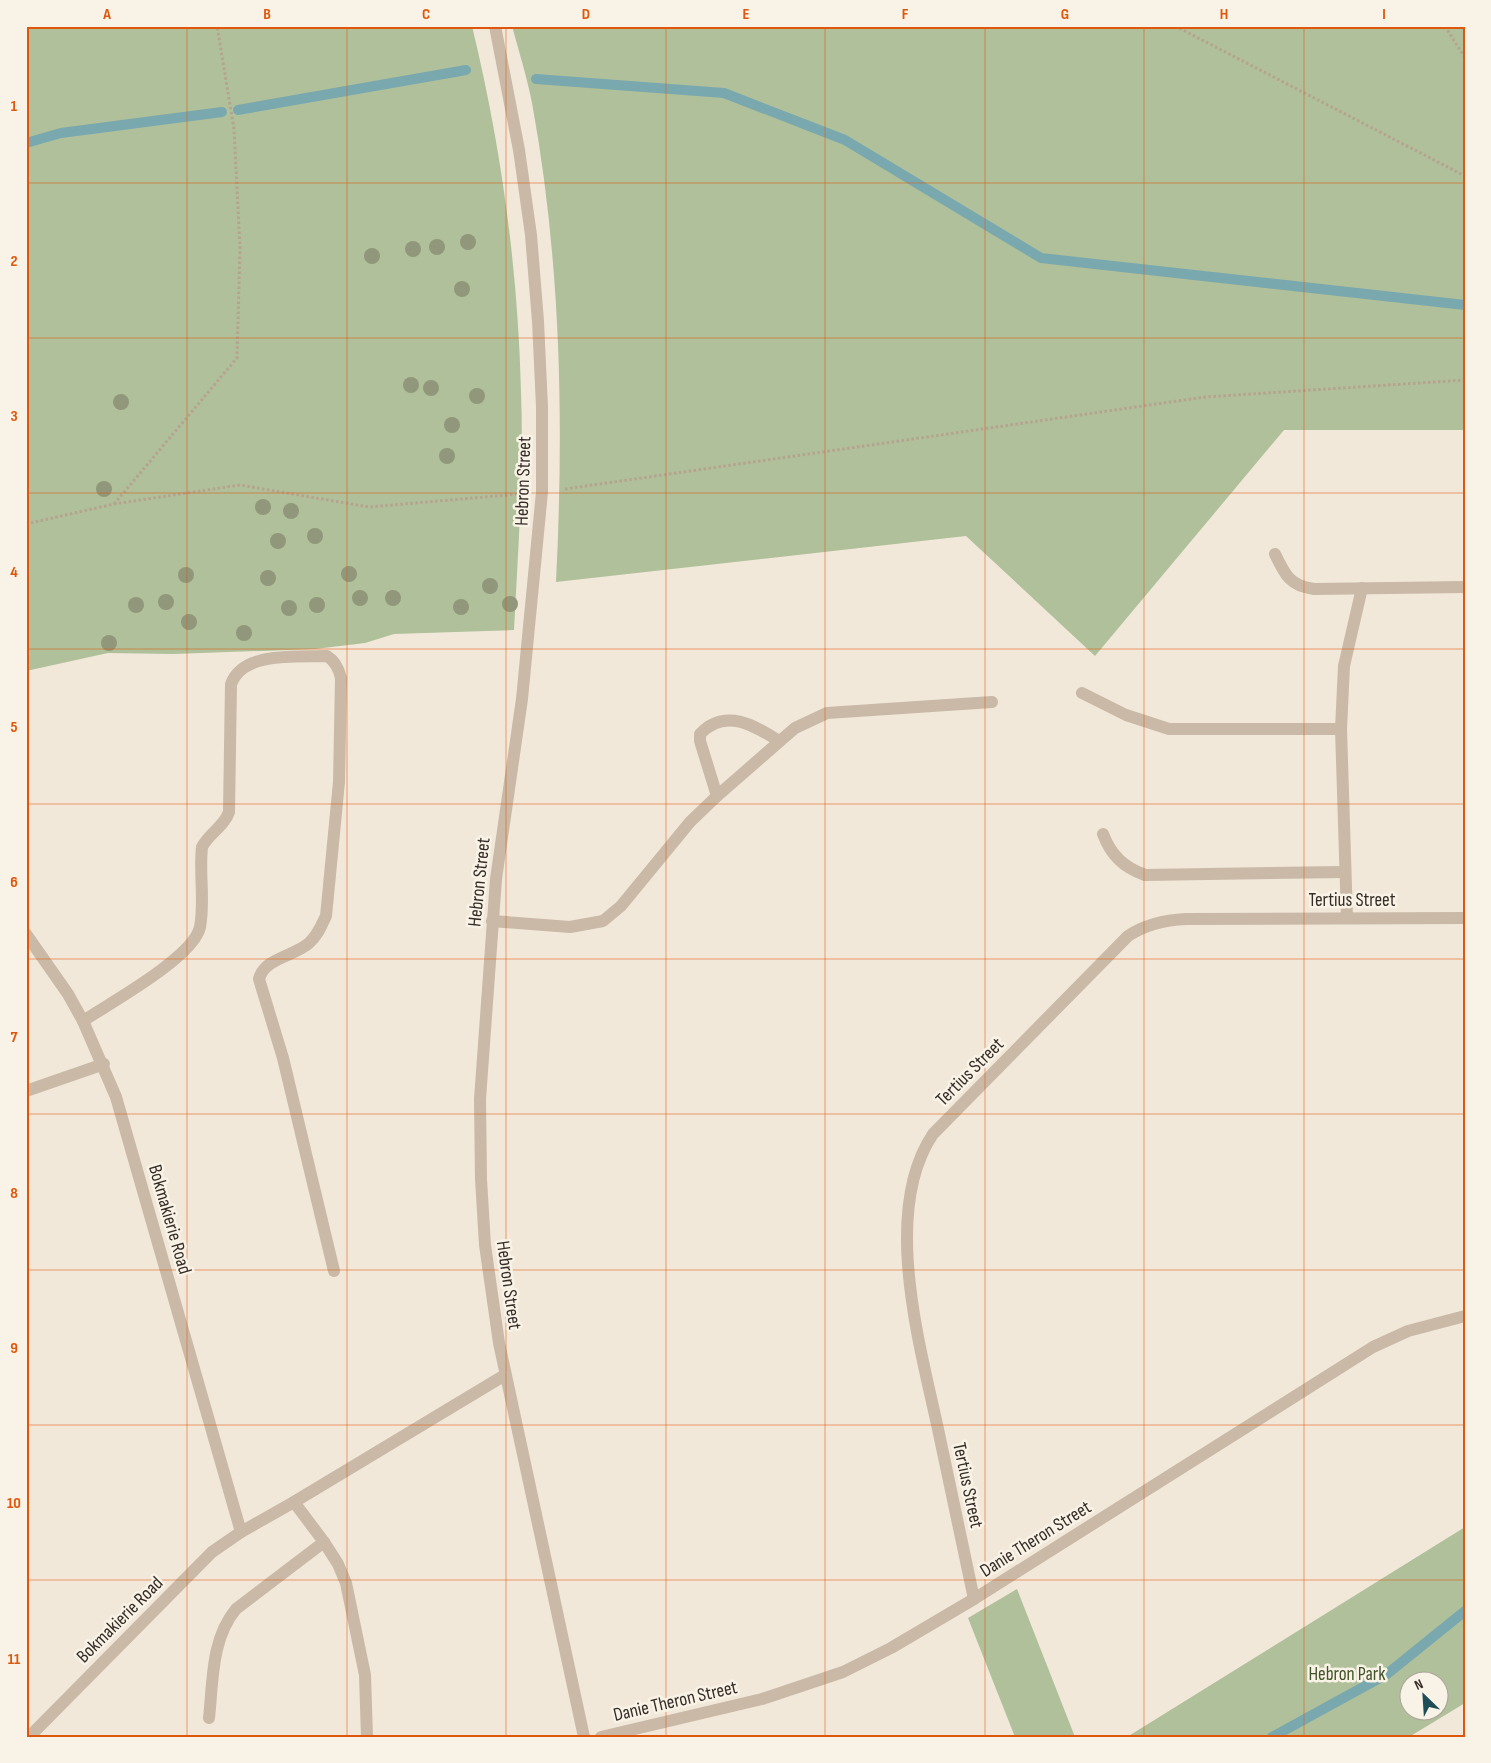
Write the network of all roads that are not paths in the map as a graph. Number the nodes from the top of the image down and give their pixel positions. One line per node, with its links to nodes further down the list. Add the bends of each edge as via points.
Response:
1 (494, 26): 14 (street, Hebron Street, via 518,141 531,235 542,397 542,492 522,699)
2 (1275, 554): 4 (street, via 1282,569 1300,587)
3 (1465, 587): 4 (street)
4 (1362, 588): 7 (street, via 1344,666)
5 (1082, 693): 7 (street, via 1126,715 1168,729)
6 (992, 702): 8 (street, via 826,714 795,728)
7 (1341, 729): 11 (street)
8 (779, 741): 9 (street); 9 (street, via 740,720 728,720 705,729 700,734 700,741)
9 (717, 796): 14 (street, via 690,822 621,906 603,921 570,927)
10 (1103, 834): 11 (street, via 1115,857 1145,875)
11 (1344, 872): 12 (street)
12 (1347, 918): 13 (street, Tertius Street); 25 (street, Tertius Street, via 1167,920 1138,929 933,1134 926,1145 917,1168 910,1205 907,1265 916,1330)
13 (1465, 918)
14 (492, 921): 21 (street, Hebron Street, via 480,1099 481,1178 490,1294)
15 (26, 934): 16 (street, Bokmakierie Road)
16 (83, 1021): 17 (street, Bokmakierie Road); 19 (street, via 178,958 196,940 203,911 202,847 223,824 229,812 230,684 234,676 248,664 286,657 327,656 339,670 341,678 339,782 326,916 319,932 308,944 265,967 259,979 283,1058)
17 (104, 1064): 18 (street); 23 (street, Bokmakierie Road, via 127,1131)
18 (26, 1091)
19 (334, 1271)
20 (1465, 1316): 25 (street, Danie Theron Street, via 1408,1330 1373,1347)
21 (505, 1375): 22 (street, Bokmakierie Road); 29 (street, Hebron Street)
22 (294, 1502): 23 (street, Bokmakierie Road); 24 (street)
23 (241, 1532): 27 (street, Bokmakierie Road, via 212,1552)
24 (324, 1542): 26 (street, via 244,1602 229,1618 220,1636); 28 (street, via 338,1564 352,1610 365,1675)
25 (974, 1599): 30 (street, Danie Theron Street, via 891,1648 811,1684 705,1714)
26 (209, 1718)
27 (29, 1737)
28 (367, 1737)
29 (584, 1737)
30 (601, 1737)

